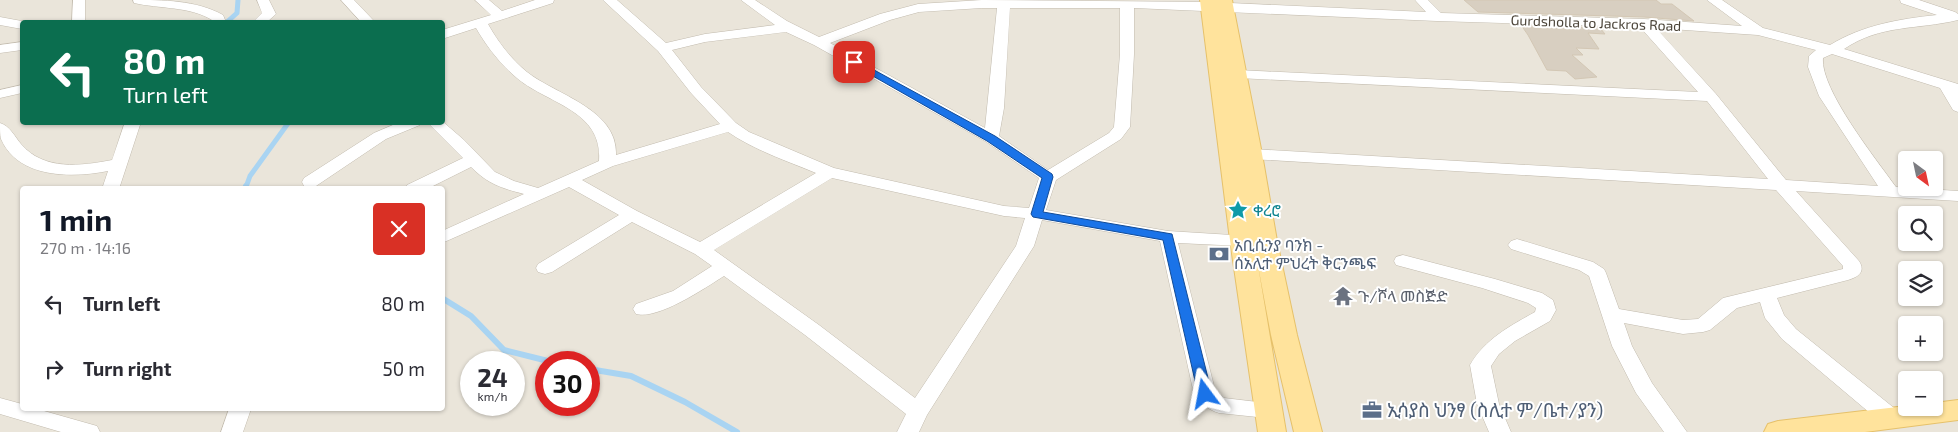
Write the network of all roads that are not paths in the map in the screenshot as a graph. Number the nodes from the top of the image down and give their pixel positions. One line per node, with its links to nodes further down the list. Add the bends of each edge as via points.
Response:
1 (79, 0): 18 (street)
2 (139, 0): 19 (street, via 202,10)
3 (263, 0): 20 (street, via 269,14)
4 (347, 0): 21 (street)
5 (481, 0): 15 (street)
6 (548, 0): 15 (street)
7 (608, 0): 31 (street)
8 (747, 0): 26 (street)
9 (1421, 0): 17 (street)
10 (1713, 0): 27 (street)
11 (1906, 0): 16 (street)
12 (1217, 3): 14 (street, Gurdsholla to Jackros Road); 17 (street, Gurdsholla to Jackros Road); 34 (main road); 64 (main road)
13 (1004, 4): 14 (street, Gurdsholla to Jackros Road); 29 (street, Gurdsholla to Jackros Road, via 918,8); 45 (street)
14 (1128, 4): 51 (street, via 1122,127 1115,136)
15 (500, 16): 23 (street)
16 (1956, 16): 33 (street, via 1877,29)
17 (1437, 17): 24 (street, Gurdsholla to Jackros Road)
18 (79, 20)
19 (219, 20)
20 (262, 20)
21 (366, 20)
22 (0, 21): 25 (street)
23 (480, 23): 28 (street); 48 (street, via 489,40 528,80 582,110 598,125 608,142 610,153)
24 (1644, 23): 27 (street, Gurdsholla to Jackros Road); 38 (street)
25 (20, 25)
26 (786, 28): 29 (street); 31 (street, via 705,38)
27 (1758, 31): 33 (street, Gurdsholla to Jackros Road)
28 (445, 34)
29 (819, 42): 45 (street)
30 (20, 46): 32 (street)
31 (663, 48): 43 (street)
32 (0, 49)
33 (1832, 50): 35 (street, Gurdsholla to Jackros Road); 57 (street, via 1816,56 1815,67 1826,96)
34 (1238, 74): 38 (street); 46 (main road)
35 (1952, 87): 39 (street)
36 (20, 89): 37 (street)
37 (0, 94)
38 (1711, 97): 54 (street)
39 (1958, 107)
40 (132, 125): 49 (street)
41 (408, 125): 53 (street, via 380,136)
42 (437, 125): 47 (street)
43 (730, 126): 48 (street); 50 (street, via 782,154)
44 (0, 128): 49 (street, via 22,154 48,167 80,172)
45 (991, 138): 51 (street)
46 (1252, 154): 54 (street); 83 (main road, via 1265,242)
47 (474, 160): 56 (street); 58 (street, via 489,176)
48 (607, 163): 52 (street)
49 (118, 164): 55 (street)
50 (829, 172): 60 (street, via 1004,211); 66 (street)
51 (1048, 177): 60 (street)
52 (570, 181): 58 (street); 61 (street)
53 (310, 182)
54 (1781, 185): 57 (street); 70 (street, via 1852,265 1852,272)
55 (111, 186)
56 (419, 186)
57 (1890, 191): 59 (street)
58 (541, 194): 62 (street)
59 (1958, 196)
60 (1037, 214): 63 (street); 77 (street, via 1026,246)
61 (631, 215): 66 (street); 69 (street)
62 (445, 237)
63 (1168, 237): 64 (street); 74 (street, via 1205,394 1219,405)
64 (1242, 240): 74 (main road)
65 (1517, 245): 72 (street, via 1586,266 1597,273)
66 (701, 250): 68 (street)
67 (1403, 261): 84 (street, via 1488,283 1536,298 1546,305 1543,316 1492,348 1480,365 1488,404)
68 (724, 267): 71 (street, via 680,295); 77 (street)
69 (545, 268)
70 (1766, 293): 72 (street, via 1730,304 1703,325 1692,327); 78 (street, via 1775,318 1789,334)
71 (643, 309)
72 (1612, 314): 85 (street, via 1622,346 1644,388)
73 (0, 406): 79 (street)
74 (1267, 410): 82 (main road)
75 (1958, 410): 78 (main road)
76 (239, 411): 80 (street)
77 (918, 412): 81 (street)
78 (1891, 418): 86 (main road)
79 (90, 432)
80 (232, 432)
81 (908, 432)
82 (1272, 432)
83 (1308, 432)
84 (1500, 432)
85 (1676, 432)
86 (1778, 432)

